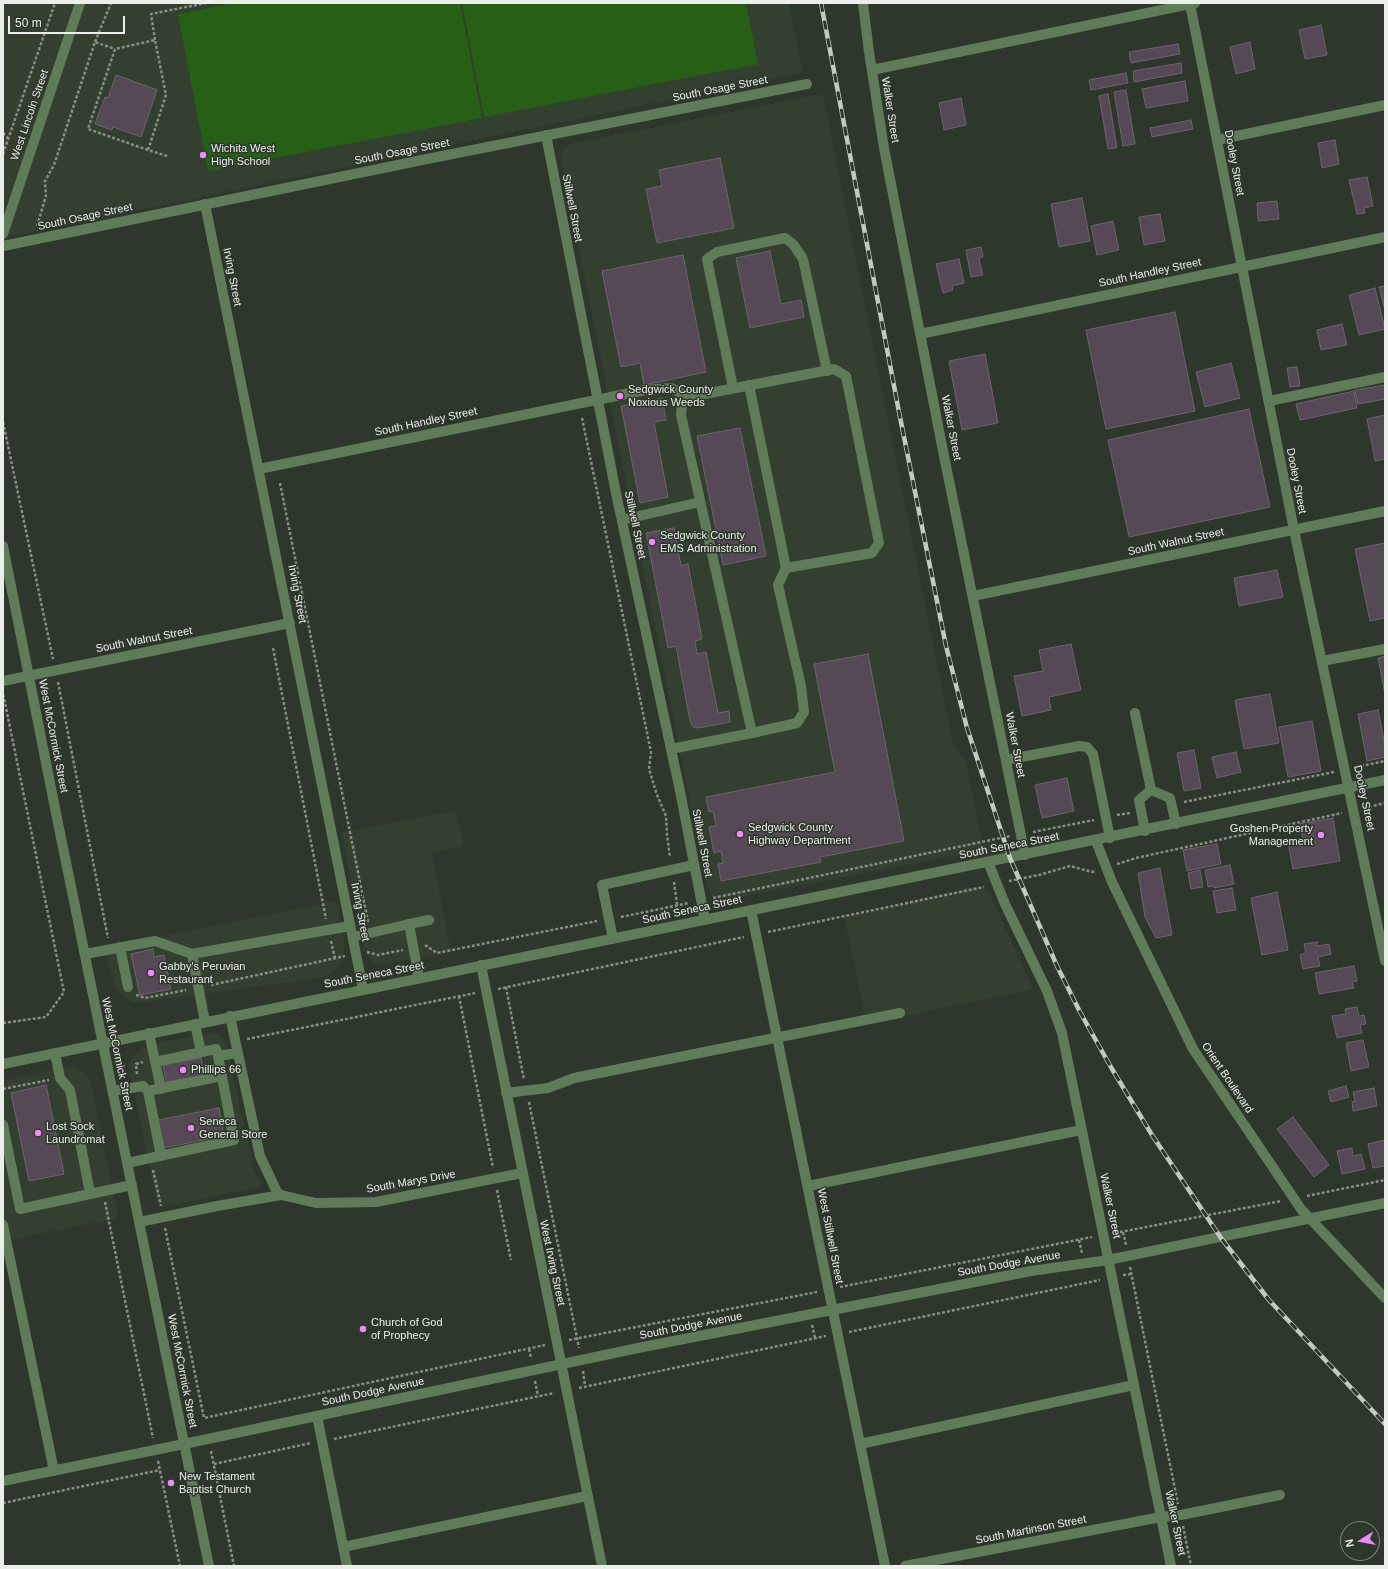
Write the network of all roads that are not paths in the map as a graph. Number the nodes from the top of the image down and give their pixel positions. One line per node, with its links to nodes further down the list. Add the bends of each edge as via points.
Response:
1 (863, 3): 4 (street, Walker Street)
2 (77, 4): 10 (street, West Lincoln Street)
3 (1193, 4): 4 (street); 8 (street, Dooley Street)
4 (872, 70): 14 (street, Walker Street, via 884,148)
5 (807, 84): 7 (street, South Osage Street)
6 (1385, 105): 8 (street)
7 (546, 135): 9 (street, South Osage Street); 20 (street, Stillwell Street)
8 (1217, 140): 13 (street, Dooley Street)
9 (205, 204): 12 (street, South Osage Street); 22 (street, Irving Street)
10 (3, 234)
11 (1385, 237): 13 (street, South Handley Street)
12 (3, 246)
13 (1242, 266): 14 (street, South Handley Street); 21 (street, Dooley Street)
14 (920, 334): 29 (street, Walker Street)
15 (827, 371): 17 (street); 18 (street, via 803,259 793,244 785,238 717,252 707,259); 28 (street, via 834,370 846,376 879,543 872,553)
16 (1385, 377): 21 (street)
17 (749, 385): 18 (street); 28 (street)
18 (733, 388): 19 (street)
19 (689, 397): 20 (street, South Handley Street, via 671,388); 23 (street, via 682,403 680,415)
20 (598, 399): 22 (street, South Handley Street); 25 (street, Stillwell Street)
21 (1269, 400): 26 (street, Dooley Street)
22 (259, 469): 30 (street, Irving Street)
23 (700, 502): 25 (street); 36 (street)
24 (1385, 511): 26 (street, South Walnut Street)
25 (622, 520): 37 (street, Stillwell Street)
26 (1294, 530): 29 (street, South Walnut Street); 32 (street, Dooley Street)
27 (3, 546): 33 (street, West McCormick Street)
28 (786, 568): 36 (street, via 778,585 801,686 804,712 797,723)
29 (973, 596): 38 (street, Walker Street)
30 (290, 623): 33 (street, South Walnut Street); 54 (street, Irving Street)
31 (1385, 649): 32 (street)
32 (1322, 661): 40 (street, Dooley Street)
33 (29, 676): 34 (street, South Walnut Street); 58 (street, West McCormick Street)
34 (3, 681)
35 (1135, 713): 41 (street)
36 (752, 733): 37 (street)
37 (671, 749): 48 (street, Stillwell Street)
38 (1006, 760): 44 (street, via 1079,746 1087,747 1093,754); 46 (street, Walker Street)
39 (1385, 780): 40 (street, South Seneca Street)
40 (1349, 788): 42 (street, South Seneca Street); 50 (street, Dooley Street)
41 (1151, 790): 42 (street, via 1170,798); 43 (street, via 1139,800)
42 (1176, 824): 43 (street, South Seneca Street)
43 (1145, 831): 44 (street, South Seneca Street)
44 (1110, 838): 45 (street, South Seneca Street)
45 (1096, 841): 46 (street, South Seneca Street); 92 (street, Orient Boulevard, via 1116,889 1193,1049)
46 (1025, 855): 47 (street, South Seneca Street)
47 (988, 862): 49 (street, South Seneca Street); 83 (street, Walker Street, via 1047,991 1059,1026)
48 (694, 866): 52 (street, Stillwell Street); 56 (street, via 602,885)
49 (751, 910): 52 (street, South Seneca Street); 69 (street, West Stillwell Street)
50 (1381, 917): 60 (street, Dooley Street)
51 (429, 920): 53 (street)
52 (705, 920): 56 (street, South Seneca Street)
53 (409, 924): 55 (street); 62 (street)
54 (350, 926): 55 (street, Irving Street); 59 (street)
55 (353, 937): 63 (street, Irving Street)
56 (613, 938): 61 (street, South Seneca Street)
57 (115, 948): 58 (street); 59 (street, via 155,941); 64 (street)
58 (85, 954): 70 (street, West McCormick Street)
59 (192, 954): 67 (street, via 198,987)
60 (1385, 961)
61 (481, 965): 62 (street, South Seneca Street); 81 (street, West Irving Street)
62 (419, 978): 63 (street, South Seneca Street)
63 (363, 989): 66 (street, South Seneca Street)
64 (130, 990)
65 (900, 1013): 69 (street)
66 (230, 1016): 67 (street, South Seneca Street); 72 (street)
67 (200, 1023): 68 (street, South Seneca Street); 71 (street)
68 (149, 1033): 70 (street, South Seneca Street); 75 (street)
69 (777, 1038): 81 (street, via 574,1078 548,1088); 88 (street, West Stillwell Street)
70 (103, 1043): 73 (street, South Seneca Street); 79 (street, West McCormick Street)
71 (201, 1052): 74 (street, via 216,1049); 75 (street)
72 (237, 1052): 74 (street); 90 (street, via 260,1156)
73 (55, 1053): 76 (street, South Seneca Street); 89 (street, via 60,1078 70,1090)
74 (218, 1056): 77 (street)
75 (155, 1060): 78 (street)
76 (3, 1064)
77 (222, 1076): 78 (street); 84 (street, via 234,1140)
78 (161, 1088): 80 (street)
79 (113, 1091): 80 (street, via 143,1086); 85 (street, West McCormick Street)
80 (148, 1091): 84 (street)
81 (506, 1093): 86 (street, West Irving Street)
82 (3, 1125): 89 (street, via 20,1208)
83 (1081, 1130): 88 (street); 95 (street, Walker Street)
84 (161, 1156): 85 (street)
85 (127, 1163): 87 (street, West McCormick Street)
86 (522, 1174): 90 (street, South Marys Drive, via 376,1202 316,1203); 98 (street, West Irving Street)
87 (132, 1185): 89 (street); 93 (street, West McCormick Street)
88 (808, 1186): 97 (street, West Stillwell Street)
89 (90, 1194)
90 (280, 1195): 93 (street, South Marys Drive)
91 (1385, 1203): 92 (street, South Dodge Avenue)
92 (1310, 1219): 95 (street, South Dodge Avenue); 96 (street, Orient Boulevard)
93 (139, 1222): 101 (street, West McCormick Street)
94 (3, 1225): 103 (street)
95 (1108, 1260): 97 (street, South Dodge Avenue, via 1031,1271); 99 (street, Walker Street)
96 (1385, 1298)
97 (833, 1310): 98 (street, South Dodge Avenue); 102 (street, West Stillwell Street)
98 (561, 1364): 100 (street, South Dodge Avenue); 106 (street, West Irving Street)
99 (1134, 1385): 102 (street); 107 (street, Walker Street)
100 (317, 1416): 101 (street, South Dodge Avenue); 108 (street)
101 (184, 1444): 103 (street, South Dodge Avenue); 109 (street, West McCormick Street)
102 (860, 1444): 112 (street, West Stillwell Street)
103 (54, 1471): 104 (street, South Dodge Avenue)
104 (3, 1481)
105 (1280, 1495): 107 (street, South Martinson Street)
106 (587, 1496): 108 (street); 111 (street, West Irving Street)
107 (1161, 1517): 113 (street, South Martinson Street); 114 (street, Walker Street)
108 (343, 1547): 110 (street)
109 (209, 1566)
110 (347, 1566)
111 (602, 1566)
112 (885, 1566)
113 (905, 1566)
114 (1171, 1566)

